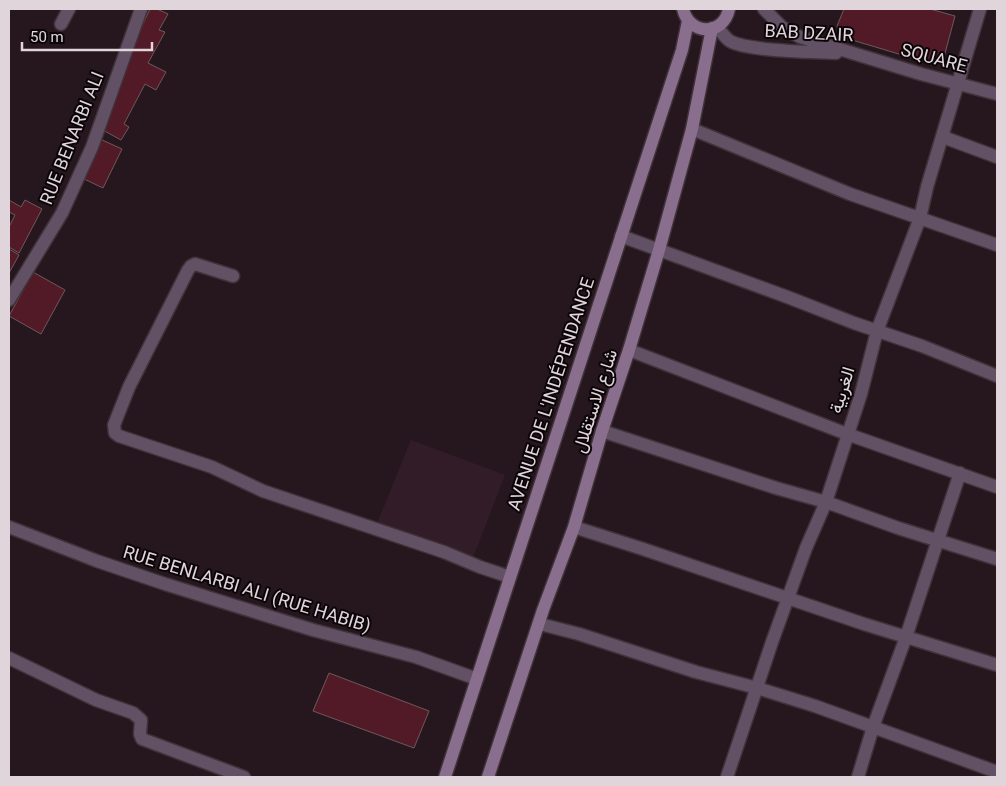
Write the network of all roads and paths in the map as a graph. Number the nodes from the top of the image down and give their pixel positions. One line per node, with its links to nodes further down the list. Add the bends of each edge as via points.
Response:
1 (69, 9): 7 (street)
2 (141, 9): 20 (street, RUE BENARBI ALI, via 92,147 66,205)
3 (729, 9): 8 (main road, via 726,18)
4 (764, 9): 9 (street, BAB DZAIR, via 782,27 800,36)
5 (980, 9): 10 (street, الغربية)
6 (685, 15): 8 (main road, BAB DZAIR, via 699,28); 16 (main road, AVENUE DE L'INDÉPENDANCE, via 682,50)
7 (62, 24)
8 (715, 28): 9 (street, BAB DZAIR, via 731,41 752,47); 12 (main road, شارع الاستقلال)
9 (861, 55): 10 (street, SQUARE)
10 (957, 83): 11 (street, SQUARE); 13 (street, الغربية)
11 (997, 94)
12 (692, 129): 15 (street, via 850,194); 18 (main road, شارع الاستقلال)
13 (943, 137): 14 (street); 15 (street, الغربية)
14 (997, 157)
15 (920, 218): 17 (street); 21 (street, الغربية)
16 (621, 236): 18 (street); 33 (main road, AVENUE DE L'INDÉPENDANCE)
17 (997, 245)
18 (659, 250): 21 (street); 22 (main road, شارع الاستقلال)
19 (233, 276): 33 (street, via 203,265 191,266 129,387 114,425 115,433 212,468 263,491)
20 (9, 300)
21 (877, 331): 23 (street); 25 (street, الغربية)
22 (629, 350): 24 (main road, شارع الاستقلال); 25 (street)
23 (997, 376)
24 (602, 431): 28 (street); 30 (main road, شارع الاستقلال)
25 (847, 434): 26 (street); 28 (street, الغربية)
26 (960, 473): 27 (street); 31 (street)
27 (997, 487)
28 (826, 502): 31 (street); 34 (street, الغربية)
29 (9, 527): 39 (street, RUE BENLARBI ALI (RUE HABIB), via 157,581 313,630 416,657)
30 (574, 527): 34 (street); 35 (main road, شارع الاستقلال)
31 (938, 540): 32 (street); 36 (street)
32 (997, 559)
33 (510, 577): 39 (main road, AVENUE DE L'INDÉPENDANCE)
34 (788, 599): 36 (street); 40 (street, الغربية)
35 (540, 624): 40 (street); 45 (main road, شارع الاستقلال)
36 (906, 637): 38 (street); 41 (street)
37 (9, 658): 43 (street, via 96,700 133,713 141,720 142,739)
38 (997, 665)
39 (477, 679): 44 (main road, AVENUE DE L'INDÉPENDANCE)
40 (757, 688): 41 (street); 46 (street, الغربية)
41 (873, 727): 42 (street); 47 (street)
42 (997, 772)
43 (244, 777)
44 (445, 777)
45 (488, 777)
46 (726, 777)
47 (858, 777)

